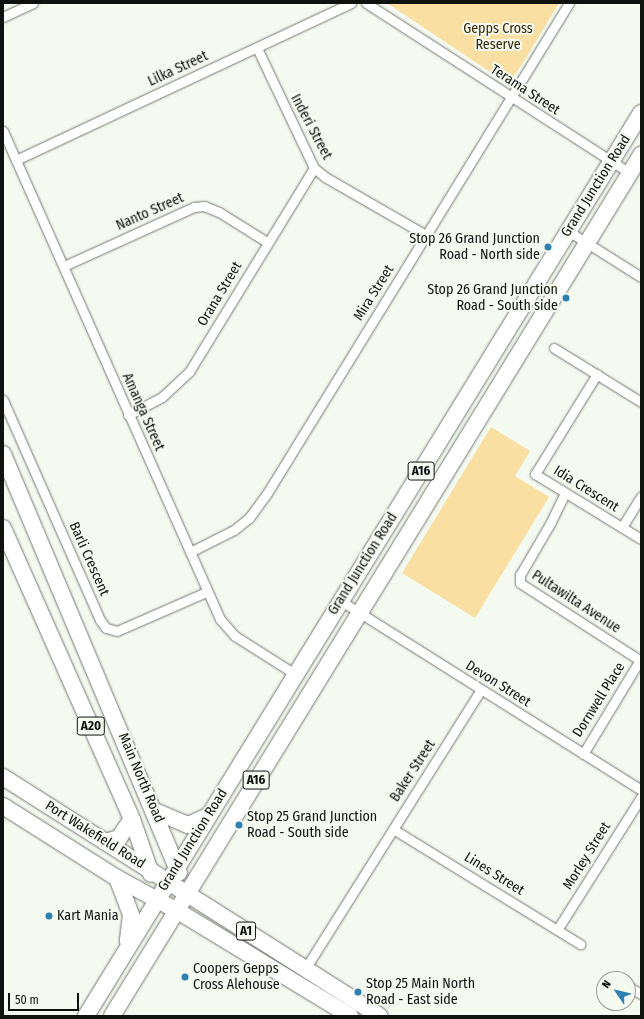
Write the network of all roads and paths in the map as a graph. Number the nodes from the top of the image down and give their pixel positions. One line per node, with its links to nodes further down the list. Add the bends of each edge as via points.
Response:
1 (33, 3): 5 (street)
2 (351, 3): 6 (street, Lilka Street)
3 (366, 3): 7 (street, Terama Street)
4 (569, 3): 7 (street, Mira Street)
5 (3, 17)
6 (257, 48): 11 (street, Lilka Street); 13 (street, Inderi Street)
7 (511, 97): 12 (street, Terama Street); 16 (street, Mira Street)
8 (641, 113): 12 (highway, Grand Junction Road / A16)
9 (3, 131): 11 (street, Amanga Street)
10 (641, 155): 14 (highway, Grand Junction Road / A16)
11 (16, 160): 19 (street, Amanga Street)
12 (611, 161): 14 (street, Terama Street); 15 (highway, Grand Junction Road / A16)
13 (314, 168): 16 (street, Inderi Street, via 325,177); 17 (street, Orana Street)
14 (630, 173): 18 (highway, Grand Junction Road / A16)
15 (568, 231): 18 (street); 34 (highway, Grand Junction Road / A16)
16 (426, 235): 32 (street, Mira Street, via 266,495 249,518 234,530)
17 (267, 242): 19 (street, Nanto Street, via 219,212 204,206 194,207); 25 (street, Orana Street, via 189,372 162,397)
18 (587, 243): 20 (street); 35 (highway, Grand Junction Road / A16)
19 (64, 266): 25 (street, Amanga Street)
20 (641, 277)
21 (554, 348): 22 (street)
22 (597, 374): 24 (street); 27 (street, Idia Crescent, via 535,474)
23 (3, 400): 33 (street, Barli Crescent, via 100,620 106,628 117,631)
24 (641, 402)
25 (128, 415): 32 (street, Amanga Street)
26 (3, 454): 36 (highway, Main North Road / A20, via 51,565)
27 (565, 493): 29 (street, Idia Crescent); 38 (street, Pultawilta Avenue, via 520,575 520,583)
28 (641, 496): 29 (street)
29 (622, 527): 31 (street, Idia Crescent)
30 (3, 528): 37 (highway, Main North Road / A20)
31 (641, 539)
32 (190, 552): 33 (street, Amanga Street)
33 (206, 592): 40 (street, Amanga Street, via 220,619 235,636)
34 (341, 601): 35 (street, Devon Street); 40 (highway, Grand Junction Road / A16)
35 (359, 613): 39 (highway, Grand Junction Road / A16); 41 (street, Devon Street)
36 (76, 631): 37 (highway); 48 (highway, Main North Road / A20)
37 (54, 641): 50 (highway, Main North Road / A20)
38 (640, 661): 43 (street, Dornwell Place)
39 (323, 671): 40 (highway); 42 (highway, Grand Junction Road / A16)
40 (295, 674): 42 (highway); 49 (highway, Grand Junction Road / A16)
41 (482, 690): 43 (street, Devon Street); 51 (street, Baker Street)
42 (306, 698): 57 (highway, Grand Junction Road / A16)
43 (582, 754): 45 (street, Devon Street)
44 (3, 777): 52 (highway, Port Wakefield Road / A1)
45 (641, 790)
46 (641, 797): 60 (street, Morley Street)
47 (3, 806): 55 (highway, Port Wakefield Road / A1)
48 (155, 811): 49 (highway, via 188,825); 53 (highway, Main North Road / A20)
49 (208, 816): 53 (highway, Grand Junction Road / A16)
50 (132, 819): 52 (highway, via 119,838); 54 (highway, Main North Road / A20)
51 (392, 829): 60 (street, Lines Street); 63 (street, Baker Street)
52 (105, 842): 54 (highway, Port Wakefield Road / A1)
53 (177, 866): 56 (highway, Grand Junction Road / A16); 57 (highway, Main North Road / A20)
54 (151, 871): 56 (highway, Port Wakefield Road / A1); 58 (highway, Main North Road / A20)
55 (117, 878): 58 (highway, Port Wakefield Road / A1); 62 (highway, via 131,916 131,930)
56 (168, 881): 57 (highway, Port Wakefield Road / A1); 58 (highway, Grand Junction Road / A16)
57 (186, 893): 59 (highway, Grand Junction Road / A16); 63 (highway, A1)
58 (156, 899): 59 (highway, Port Wakefield Road / A1); 62 (highway, Grand Junction Road / A16)
59 (176, 910): 65 (highway, Grand Junction Road / A16); 66 (highway, A1)
60 (557, 930): 61 (street, Lines Street)
61 (580, 944)
62 (126, 948): 64 (highway, Grand Junction Road / A16)
63 (305, 969): 67 (highway, A1)
64 (86, 1016)
65 (112, 1016)
66 (350, 1016)
67 (379, 1016)

